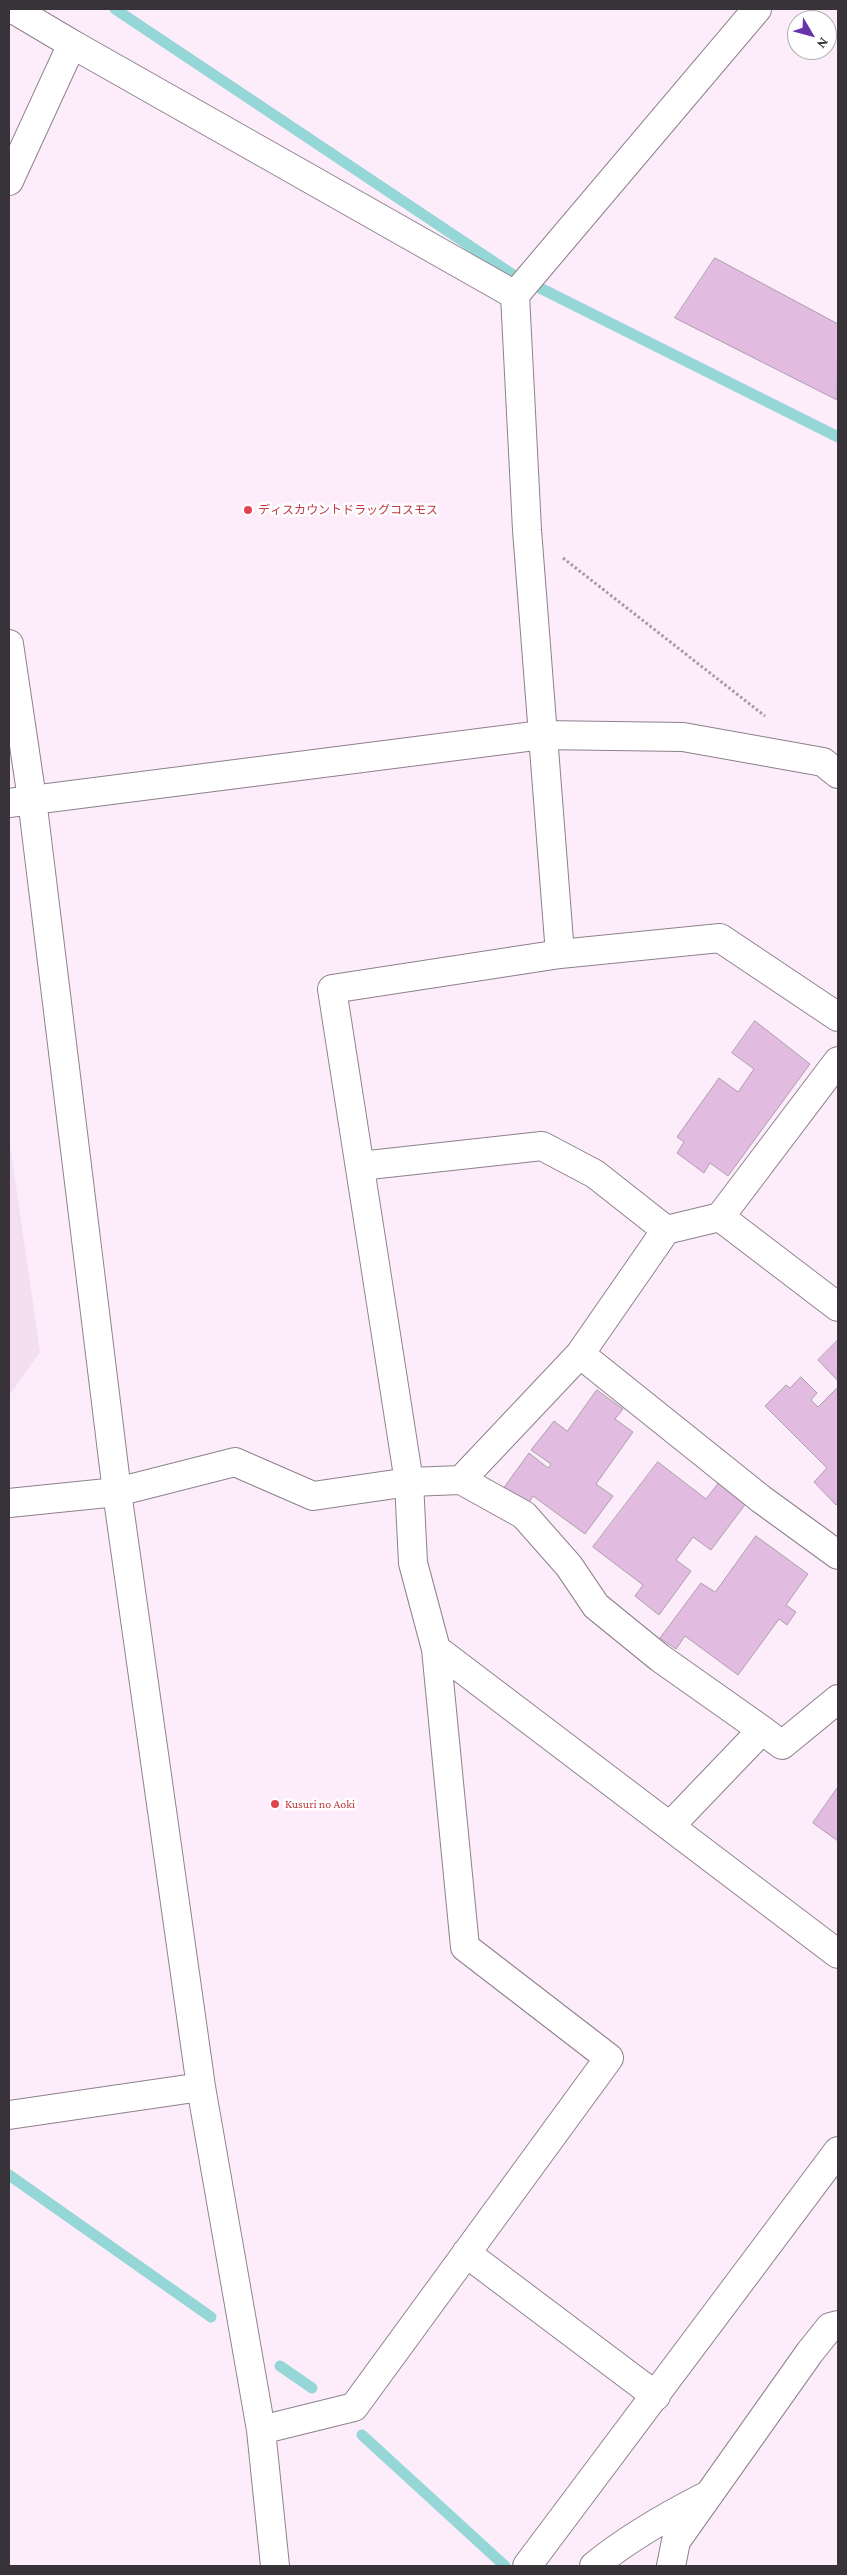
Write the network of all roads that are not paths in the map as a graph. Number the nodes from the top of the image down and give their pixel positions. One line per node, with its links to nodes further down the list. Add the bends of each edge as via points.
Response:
1 (13, 9): 3 (street)
2 (757, 9): 5 (street)
3 (72, 44): 4 (street); 5 (street)
4 (9, 181)
5 (515, 295): 7 (street)
6 (9, 644): 9 (street)
7 (542, 735): 8 (street, via 683,736 823,762); 9 (street); 10 (street)
8 (838, 774)
9 (21, 801): 20 (street)
10 (560, 954): 11 (street, via 720,938); 13 (street, via 332,989)
11 (838, 1017)
12 (838, 1061): 14 (street)
13 (360, 1166): 15 (street, via 542,1146 595,1174); 19 (street)
14 (720, 1217): 15 (street); 16 (street)
15 (666, 1230): 17 (street)
16 (838, 1307)
17 (580, 1354): 18 (street); 22 (street)
18 (461, 1480): 19 (street); 25 (street, via 524,1514 569,1566 596,1606 660,1658)
19 (409, 1482): 20 (street, via 313,1496 236,1462); 23 (street, via 413,1563)
20 (117, 1492): 21 (street); 28 (street)
21 (9, 1503)
22 (838, 1555)
23 (436, 1649): 26 (street); 31 (street, via 465,1947 609,2058)
24 (838, 1699): 25 (street, via 782,1745)
25 (762, 1730): 26 (street)
26 (670, 1826): 27 (street)
27 (838, 1954)
28 (201, 2087): 29 (street); 34 (street)
29 (9, 2115)
30 (838, 2151): 33 (street)
31 (466, 2252): 33 (street); 34 (street, via 354,2407)
32 (835, 2323): 35 (street, via 810,2352)
33 (656, 2396): 36 (street)
34 (260, 2430): 37 (street)
35 (708, 2496): 38 (street, via 623,2543); 39 (street, via 676,2541)
36 (530, 2563)
37 (275, 2566)
38 (594, 2566)
39 (671, 2566)

